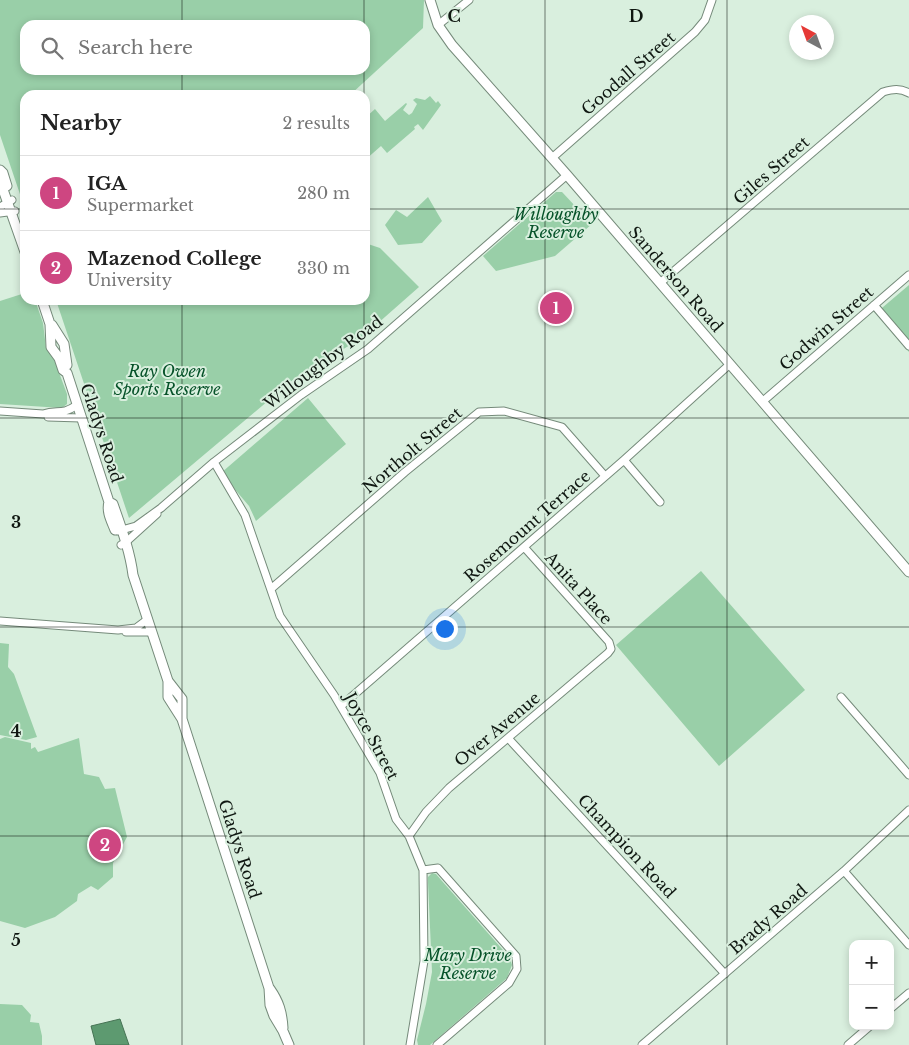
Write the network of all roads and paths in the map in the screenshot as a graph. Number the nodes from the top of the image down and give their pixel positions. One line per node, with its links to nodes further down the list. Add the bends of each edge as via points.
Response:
1 (430, 0): 4 (street, Sanderson Road)
2 (469, 0): 4 (street)
3 (712, 0): 6 (street, Goodall Street, via 705,20 695,32)
4 (438, 25): 6 (street, Sanderson Road)
5 (906, 92): 16 (street, Giles Street, via 896,89 883,92)
6 (552, 158): 8 (street, Sanderson Road)
7 (0, 170): 10 (street)
8 (567, 175): 16 (street, Sanderson Road); 27 (street, Willoughby Road, via 368,349 301,394)
9 (0, 181): 10 (street)
10 (6, 203): 11 (street)
11 (13, 211): 12 (street); 13 (street); 14 (street)
12 (0, 213)
13 (20, 228)
14 (20, 235)
15 (909, 275): 18 (street, Godwin Street)
16 (660, 284): 20 (street, Sanderson Road)
17 (44, 305): 22 (street, Gladys Road, via 50,324 51,347 66,373)
18 (874, 305): 19 (street); 21 (street, Godwin Street)
19 (909, 346)
20 (730, 364): 21 (street, Sanderson Road); 26 (street, Rosemount Terrace)
21 (762, 402): 34 (street, Sanderson Road)
22 (77, 405): 24 (street, via 66,412); 25 (street, Gladys Road)
23 (0, 411): 24 (street)
24 (43, 414): 25 (street)
25 (81, 418): 31 (street, Gladys Road, via 109,502 113,504)
26 (624, 460): 28 (street, Rosemount Terrace); 29 (street)
27 (214, 462): 30 (street, Willoughby Road); 35 (street, Joyce Street, via 245,515)
28 (605, 476): 33 (street, Rosemount Terrace); 35 (street, Northolt Street, via 562,427 504,411 479,412)
29 (660, 502)
30 (161, 508): 31 (street, Willoughby Road, via 136,526); 32 (street, Willoughby Road)
31 (118, 531): 32 (street, Gladys Road)
32 (123, 544): 36 (street, Gladys Road, via 132,562 133,575)
33 (524, 547): 40 (street, Anita Place, via 609,642); 42 (street, Rosemount Terrace)
34 (909, 572)
35 (272, 588): 42 (street, Joyce Street, via 280,616)
36 (148, 619): 38 (street, via 136,628); 39 (street, Gladys Road)
37 (0, 621): 38 (street)
38 (118, 630): 39 (street)
39 (152, 632): 54 (street, Gladys Road, via 168,681 168,697 182,719 269,988 278,1000)
40 (610, 649): 43 (street, Over Avenue)
41 (841, 697): 44 (street)
42 (341, 706): 46 (street, Joyce Street, via 380,773 396,819)
43 (508, 738): 46 (street, Over Avenue, via 435,802); 50 (street, Champion Road)
44 (909, 775)
45 (909, 810): 48 (street, Brady Road)
46 (409, 836): 47 (street, Joyce Street)
47 (422, 870): 55 (street, Joyce Street, via 424,961); 56 (street, via 438,868 516,956 516,969 509,983)
48 (844, 871): 49 (street); 50 (street, Brady Road)
49 (909, 945)
50 (725, 974): 57 (street, Brady Road)
51 (909, 992): 52 (street)
52 (894, 1005)
53 (865, 1030): 58 (street)
54 (288, 1045)
55 (410, 1045)
56 (437, 1045)
57 (642, 1045)
58 (848, 1045)

